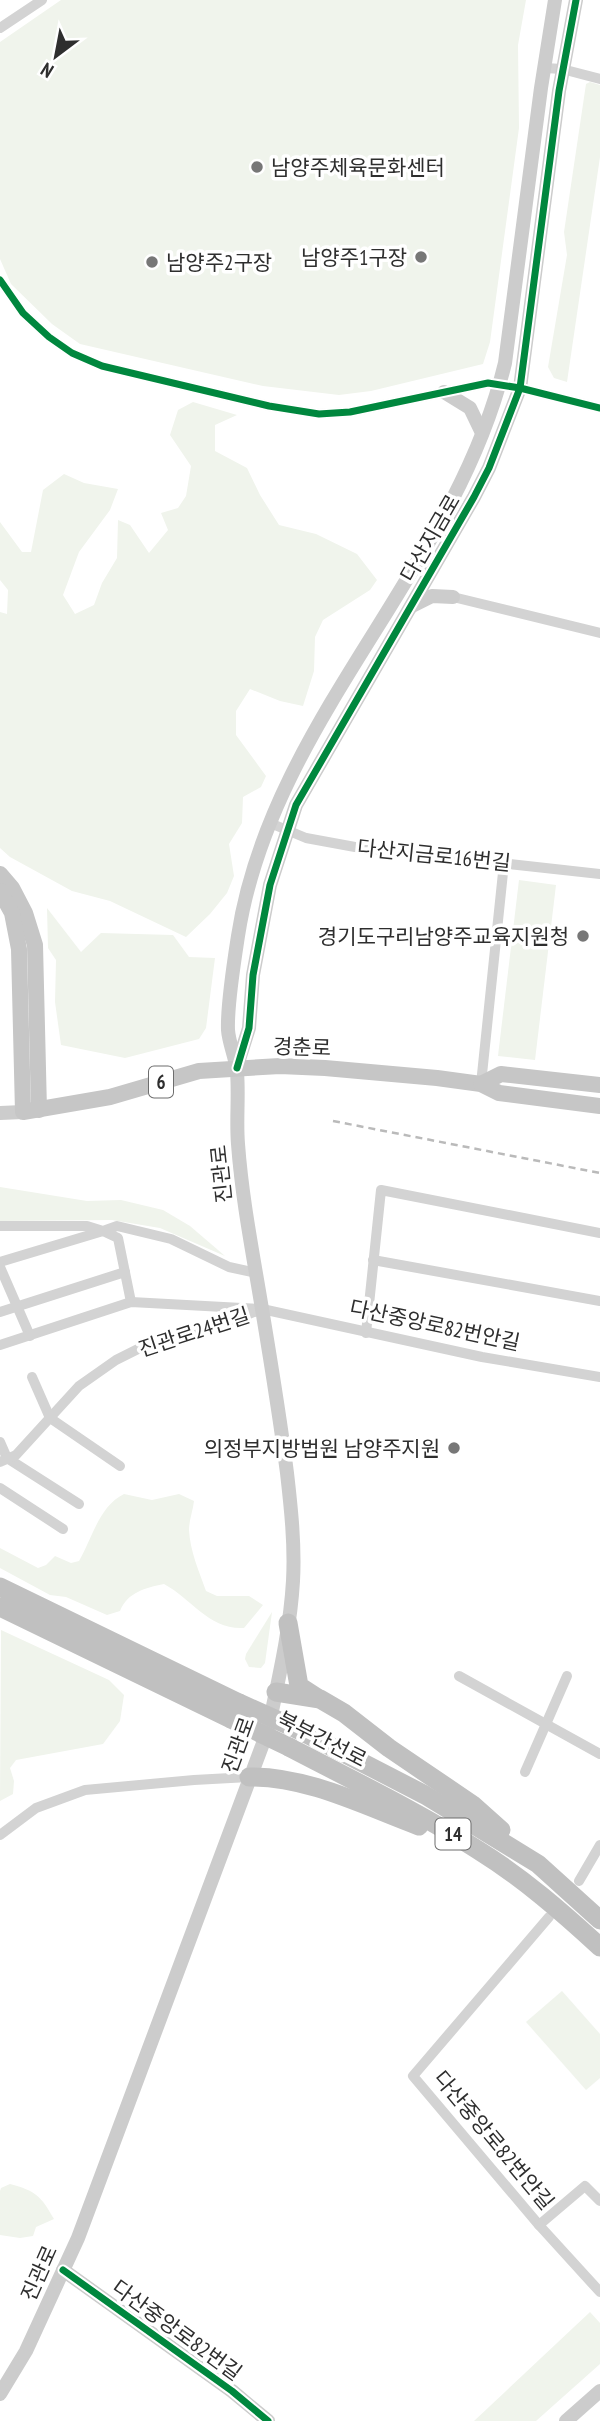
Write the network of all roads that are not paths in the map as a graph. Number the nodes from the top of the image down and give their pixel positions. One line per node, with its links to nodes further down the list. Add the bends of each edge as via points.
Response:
1 (42, 0): 4 (street)
2 (555, 0): 5 (street, 다산지금로)
3 (576, 0): 6 (street, 다산지금로)
4 (0, 28)
5 (545, 68): 6 (street); 9 (street, 다산지금로)
6 (562, 69): 7 (street); 10 (street, 다산지금로)
7 (600, 79)
8 (0, 280): 11 (street, via 23,313 50,337 102,366 319,414)
9 (500, 385): 10 (street); 11 (street); 13 (street, 다산지금로)
10 (520, 388): 12 (street); 14 (street, 다산지금로, via 489,468)
11 (444, 392): 13 (street, via 470,408)
12 (600, 408)
13 (482, 433): 18 (street, 다산지금로, via 449,509 344,679)
14 (437, 563): 15 (street, via 437,574); 16 (street, 다산지금로)
15 (453, 597): 16 (street, via 432,596); 17 (street)
16 (411, 607): 19 (street, 다산지금로, via 296,805)
17 (600, 633)
18 (270, 823): 19 (street, 다산지금로16번길); 24 (street, 다산지금로, via 251,876 234,966 228,1030)
19 (287, 830): 20 (street, 다산지금로16번길, via 355,847); 24 (street, 다산지금로, via 260,928 249,1028)
20 (504, 863): 22 (street, 다산지금로16번길); 25 (street)
21 (0, 874): 28 (main road, via 25,913 34,945)
22 (600, 874)
23 (0, 891): 29 (main road, via 12,913 19,948)
24 (237, 1068): 25 (main road, 경춘로, via 325,1068); 28 (main road, 경춘로 / 6, via 199,1071 110,1097); 37 (street, 진관로, via 243,1196)
25 (481, 1084): 26 (main road, 경춘로, via 501,1074); 27 (main road, 경춘로, via 499,1093)
26 (600, 1085)
27 (600, 1106)
28 (39, 1110): 29 (main road, 경춘로 / 6)
29 (23, 1112): 30 (street, 경춘로)
30 (0, 1113)
31 (0, 1226): 32 (street, via 87,1226)
32 (103, 1231): 35 (street); 36 (street, via 118,1238); 37 (street, via 117,1226 171,1239 229,1267)
33 (600, 1233): 34 (street, via 381,1190)
34 (373, 1260): 38 (street); 43 (street)
35 (0, 1264): 40 (street)
36 (125, 1272): 39 (street); 40 (street)
37 (257, 1273): 41 (street, 진관로)
38 (600, 1301)
39 (131, 1302): 41 (street, 다산중앙로82번안길); 44 (street)
40 (17, 1307): 42 (street); 44 (street)
41 (262, 1309): 43 (street, 다산중앙로82번안길); 48 (street, 진관로24번길, via 126,1355 79,1386); 57 (street, 진관로, via 292,1514)
42 (0, 1312)
43 (366, 1333): 47 (street, 다산중앙로82번안길)
44 (30, 1336): 45 (street)
45 (0, 1345)
46 (32, 1377): 48 (street)
47 (600, 1377)
48 (50, 1418): 50 (street, 진관로24번길, via 16,1455); 51 (street)
49 (0, 1442): 50 (street)
50 (4, 1460): 53 (street)
51 (120, 1466)
52 (0, 1488): 54 (street)
53 (79, 1504)
54 (63, 1529)
55 (0, 1587): 62 (highway, 북부간선로 / 14)
56 (0, 1607): 62 (highway, 북부간선로 / 14)
57 (288, 1623): 60 (street, 진관로); 61 (highway, via 299,1686)
58 (459, 1676): 63 (street)
59 (567, 1676): 63 (street)
60 (276, 1692): 61 (highway); 67 (street, 진관로, via 268,1730)
61 (320, 1699): 71 (highway, via 473,1805)
62 (235, 1711): 64 (highway, 북부간선로 / 14, bridge)
63 (547, 1726): 65 (street); 66 (street)
64 (293, 1738): 70 (highway, 북부간선로 / 14); 71 (highway, 북부간선로 / 14, via 425,1795)
65 (600, 1754)
66 (526, 1772)
67 (249, 1777): 68 (street, via 85,1790 36,1808); 70 (highway, via 270,1777 329,1792); 78 (street, 진관로)
68 (0, 1835)
69 (600, 1845): 72 (street)
70 (480, 1851): 75 (highway, 북부간선로 / 14, via 542,1895)
71 (538, 1864): 74 (highway, 북부간선로 / 14)
72 (579, 1881)
73 (548, 1917): 77 (street, 다산중앙로82번안길, via 413,2076)
74 (600, 1920)
75 (600, 1947)
76 (600, 2201): 77 (street, via 585,2186)
77 (538, 2225): 79 (street, 다산중앙로82번안길)
78 (64, 2270): 81 (street, 진관로); 82 (street, 다산중앙로82번길)
79 (600, 2292)
80 (600, 2391): 83 (street)
81 (0, 2394)
82 (268, 2421)
83 (566, 2421)

